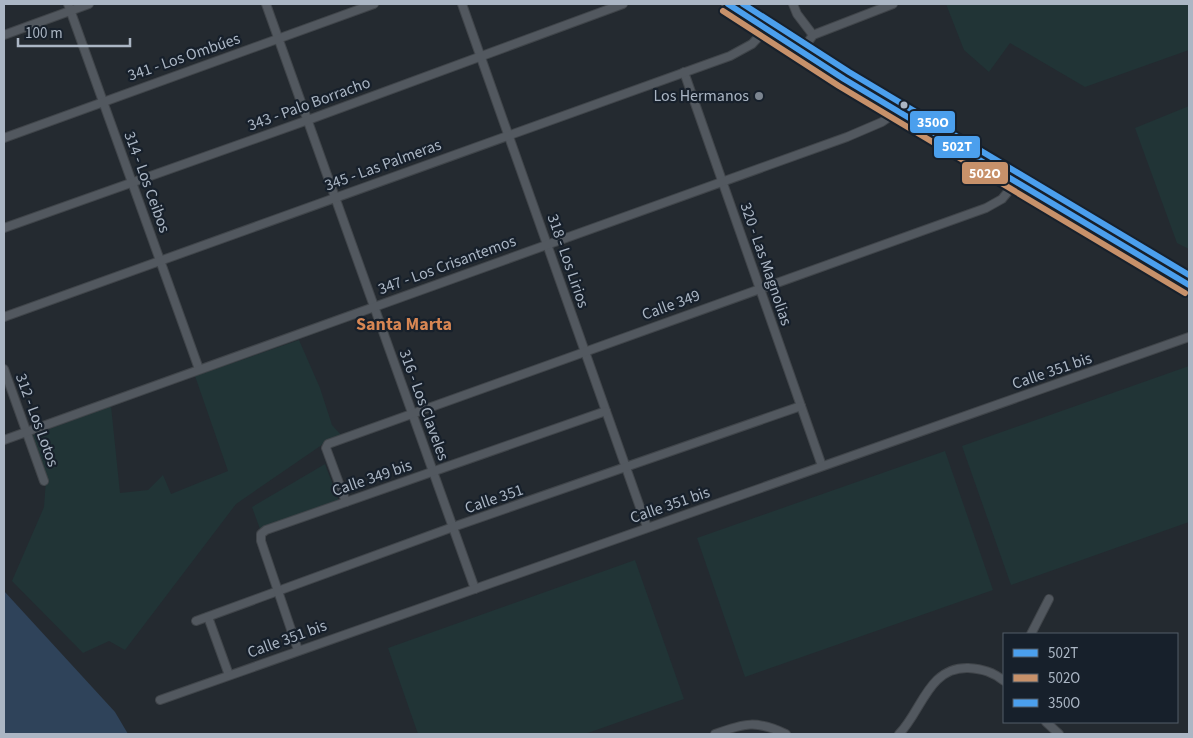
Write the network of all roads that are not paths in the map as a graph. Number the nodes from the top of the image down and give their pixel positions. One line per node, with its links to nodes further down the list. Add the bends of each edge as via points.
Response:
1 (89, 4): 9 (street)
2 (266, 4): 13 (street, 316 - Los Claveles)
3 (374, 4): 13 (street, 341 - Los Ombúes)
4 (462, 4): 15 (street, 318 - Los Lirios)
5 (623, 4): 15 (street, 343 - Palo Borracho)
6 (728, 4): 10 (main road)
7 (794, 4): 12 (street)
8 (894, 4): 12 (street)
9 (69, 7): 11 (street); 17 (street, 314 - Los Ceibos)
10 (765, 30): 14 (main road); 16 (street, 345 - Las Palmeras, via 752,44 730,56)
11 (4, 35)
12 (812, 35): 14 (street)
13 (278, 38): 17 (street, 341 - Los Ombúes); 19 (street, 316 - Los Claveles)
14 (801, 52): 18 (main road)
15 (480, 55): 19 (street, 343 - Palo Borracho); 20 (street, 318 - Los Lirios)
16 (684, 72): 20 (street, 345 - Las Palmeras); 22 (street, 320 - Las Magnolias)
17 (103, 100): 21 (street, 341 - Los Ombúes); 23 (street, 314 - Los Ceibos)
18 (898, 111): 22 (street, 347 - Los Crisantemos, via 882,122 846,137); 24 (main road)
19 (308, 120): 23 (street, 343 - Palo Borracho); 25 (street, 316 - Los Claveles)
20 (508, 134): 25 (street, 345 - Las Palmeras); 27 (street, 318 - Los Lirios)
21 (4, 138)
22 (722, 181): 27 (street, 347 - Los Crisantemos); 30 (street, 320 - Las Magnolias)
23 (132, 182): 26 (street, 343 - Palo Borracho); 28 (street, 314 - Los Ceibos)
24 (1016, 182): 29 (main road); 30 (street, Calle 349, via 1002,199 986,208)
25 (335, 197): 28 (street, 345 - Las Palmeras); 31 (street, 316 - Los Claveles)
26 (4, 228)
27 (547, 244): 31 (street, 347 - Los Crisantemos); 34 (street, 318 - Los Lirios)
28 (161, 260): 32 (street, 345 - Las Palmeras); 36 (street, 314 - Los Ceibos)
29 (1189, 285)
30 (760, 287): 34 (street, Calle 349); 37 (street, 320 - Las Magnolias)
31 (374, 306): 36 (street, 347 - Los Crisantemos); 39 (street, 316 - Los Claveles)
32 (4, 317)
33 (1189, 337): 42 (street, Calle 351 bis)
34 (585, 351): 38 (street, 318 - Los Lirios); 39 (street, Calle 349)
35 (4, 369): 40 (street, 312 - Los Lotos)
36 (198, 369): 40 (street, 347 - Los Crisantemos)
37 (801, 406): 42 (street, 320 - Las Magnolias); 43 (street, Calle 351)
38 (606, 411): 43 (street, 318 - Los Lirios); 44 (street, Calle 349 bis)
39 (412, 413): 44 (street, 316 - Los Claveles); 46 (street, Calle 349, via 328,444 326,448)
40 (27, 432): 41 (street, 347 - Los Crisantemos); 45 (street, 312 - Los Lotos)
41 (4, 440)
42 (822, 466): 48 (street, Calle 351 bis)
43 (627, 468): 47 (street, Calle 351); 48 (street, 318 - Los Lirios)
44 (433, 471): 46 (street, Calle 349 bis); 47 (street, 316 - Los Claveles)
45 (44, 481)
46 (346, 502): 50 (street, Calle 349 bis, via 261,534)
47 (453, 527): 49 (street, 316 - Los Claveles); 50 (street, Calle 351)
48 (647, 527): 49 (street, Calle 351 bis)
49 (475, 589): 55 (street, Calle 351 bis)
50 (279, 591): 52 (street, Calle 351); 55 (street)
51 (1049, 599): 54 (street)
52 (208, 617): 53 (street, Calle 351); 56 (street)
53 (196, 621)
54 (1032, 633)
55 (298, 650): 56 (street, Calle 351 bis)
56 (230, 675): 58 (street, Calle 351 bis)
57 (1003, 680): 62 (street, via 994,673 978,668 947,671 928,689)
58 (160, 700)
59 (1047, 723): 63 (street)
60 (715, 734): 61 (street, via 751,723)
61 (786, 734)
62 (899, 734)
63 (1059, 734)

